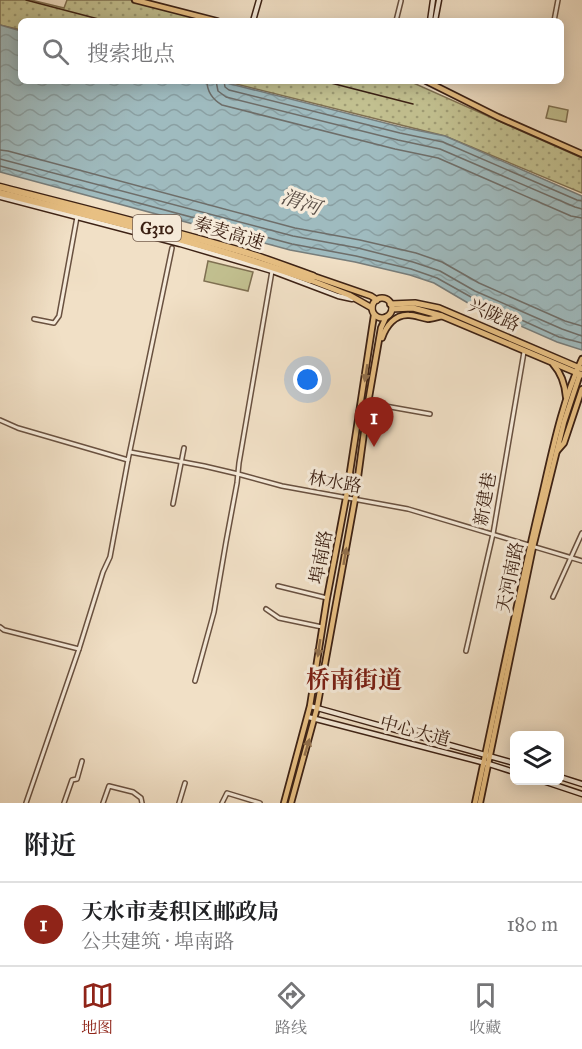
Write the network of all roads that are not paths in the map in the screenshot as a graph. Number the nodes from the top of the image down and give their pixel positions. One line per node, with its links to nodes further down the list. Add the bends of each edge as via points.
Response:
1 (138, 0): 7 (main road)
2 (259, 0): 8 (main road)
3 (433, 0): 10 (main road)
4 (439, 0): 11 (main road)
5 (558, 0): 12 (street)
6 (401, 1): 9 (street)
7 (206, 18)
8 (254, 18)
9 (397, 18)
10 (430, 18)
11 (436, 18)
12 (555, 18)
13 (432, 84): 14 (main road)
14 (582, 154)
15 (0, 187): 20 (highway, 秦麦高速 / G310, via 235,249)
16 (0, 195): 17 (main road); 20 (highway, 秦麦高速 / G310, via 149,231)
17 (77, 217): 19 (main road); 27 (street, via 59,316 54,323)
18 (172, 248): 41 (street)
19 (272, 272): 21 (main road); 45 (street)
20 (311, 278): 21 (highway, 秦麦高速 / G310); 22 (highway, 秦麦高速 / G310)
21 (359, 300): 24 (highway, 秦麦高速 / G310)
22 (377, 300): 23 (highway, via 386,300); 24 (highway)
23 (391, 306): 25 (highway, 兴陇路); 26 (highway); 34 (highway, 兴陇路, via 415,303 440,308)
24 (373, 312): 26 (highway, via 380,318); 28 (main road, 埠南路)
25 (442, 316): 30 (highway, 兴陇路); 32 (main road, via 398,316 385,330)
26 (386, 317): 29 (main road, 埠南路)
27 (34, 319)
28 (372, 334): 29 (main road); 46 (main road, 埠南路, one-way to 46)
29 (380, 335): 32 (main road, 埠南路)
30 (524, 350): 33 (highway, 兴陇路); 50 (street, 新建巷)
31 (582, 359): 34 (main road, 天河南路)
32 (375, 361): 36 (main road, 埠南路)
33 (551, 362): 34 (highway, 兴陇路); 37 (main road, via 564,382)
34 (580, 371): 37 (main road, 天河南路); 42 (main road, 天河南路)
35 (582, 389): 42 (main road, via 564,443)
36 (368, 403): 38 (street); 47 (main road, 埠南路)
37 (566, 404): 51 (main road, 天河南路)
38 (430, 414)
39 (0, 420): 43 (street)
40 (184, 448): 44 (street)
41 (130, 452): 43 (street); 44 (street, 林水路)
42 (555, 453): 51 (main road, 天河南路)
43 (128, 460): 60 (street, via 110,557)
44 (181, 461): 45 (street, 林水路); 48 (street)
45 (238, 474): 46 (street, 林水路); 62 (street, via 214,612)
46 (346, 498): 47 (street, 林水路); 56 (main road, 埠南路)
47 (355, 499): 50 (street, 林水路, via 408,509); 64 (main road, 埠南路, one-way to 47)
48 (173, 504)
49 (582, 533): 52 (street)
50 (493, 534): 51 (street, 林水路); 61 (street, 新建巷)
51 (532, 546): 52 (street, 林水路); 67 (main road, 天河南路)
52 (571, 557): 53 (street, 林水路); 55 (street)
53 (582, 561)
54 (278, 586): 56 (street)
55 (553, 597)
56 (327, 598): 59 (main road, 埠南路)
57 (266, 609): 59 (street, via 279,618)
58 (0, 627): 60 (street)
59 (322, 627): 63 (main road, 埠南路, one-way to 63)
60 (79, 649): 77 (street)
61 (466, 651)
62 (195, 681)
63 (310, 706): 64 (main road, 中心大道); 65 (main road, 埠南路)
64 (317, 708): 66 (main road, 埠南路); 67 (main road, 中心大道)
65 (308, 717): 66 (main road, 中心大道); 84 (main road, 埠南路)
66 (315, 719): 70 (main road, 中心大道); 85 (main road, 埠南路, one-way to 66)
67 (488, 755): 69 (main road, 中心大道); 70 (main road, 天河南路)
68 (82, 761): 78 (street)
69 (510, 762)
70 (486, 764): 71 (main road, 中心大道); 86 (main road, 天河南路); 87 (main road, 天河南路)
71 (510, 771)
72 (564, 778): 74 (main road)
73 (185, 783): 81 (street)
74 (582, 784)
75 (555, 785): 76 (main road)
76 (582, 794)
77 (27, 803)
78 (64, 803)
79 (104, 803): 80 (street, via 110,786 133,792)
80 (142, 803)
81 (179, 803)
82 (222, 803): 83 (street, via 227,793)
83 (260, 803)
84 (284, 803)
85 (291, 803)
86 (475, 803)
87 (480, 803)

